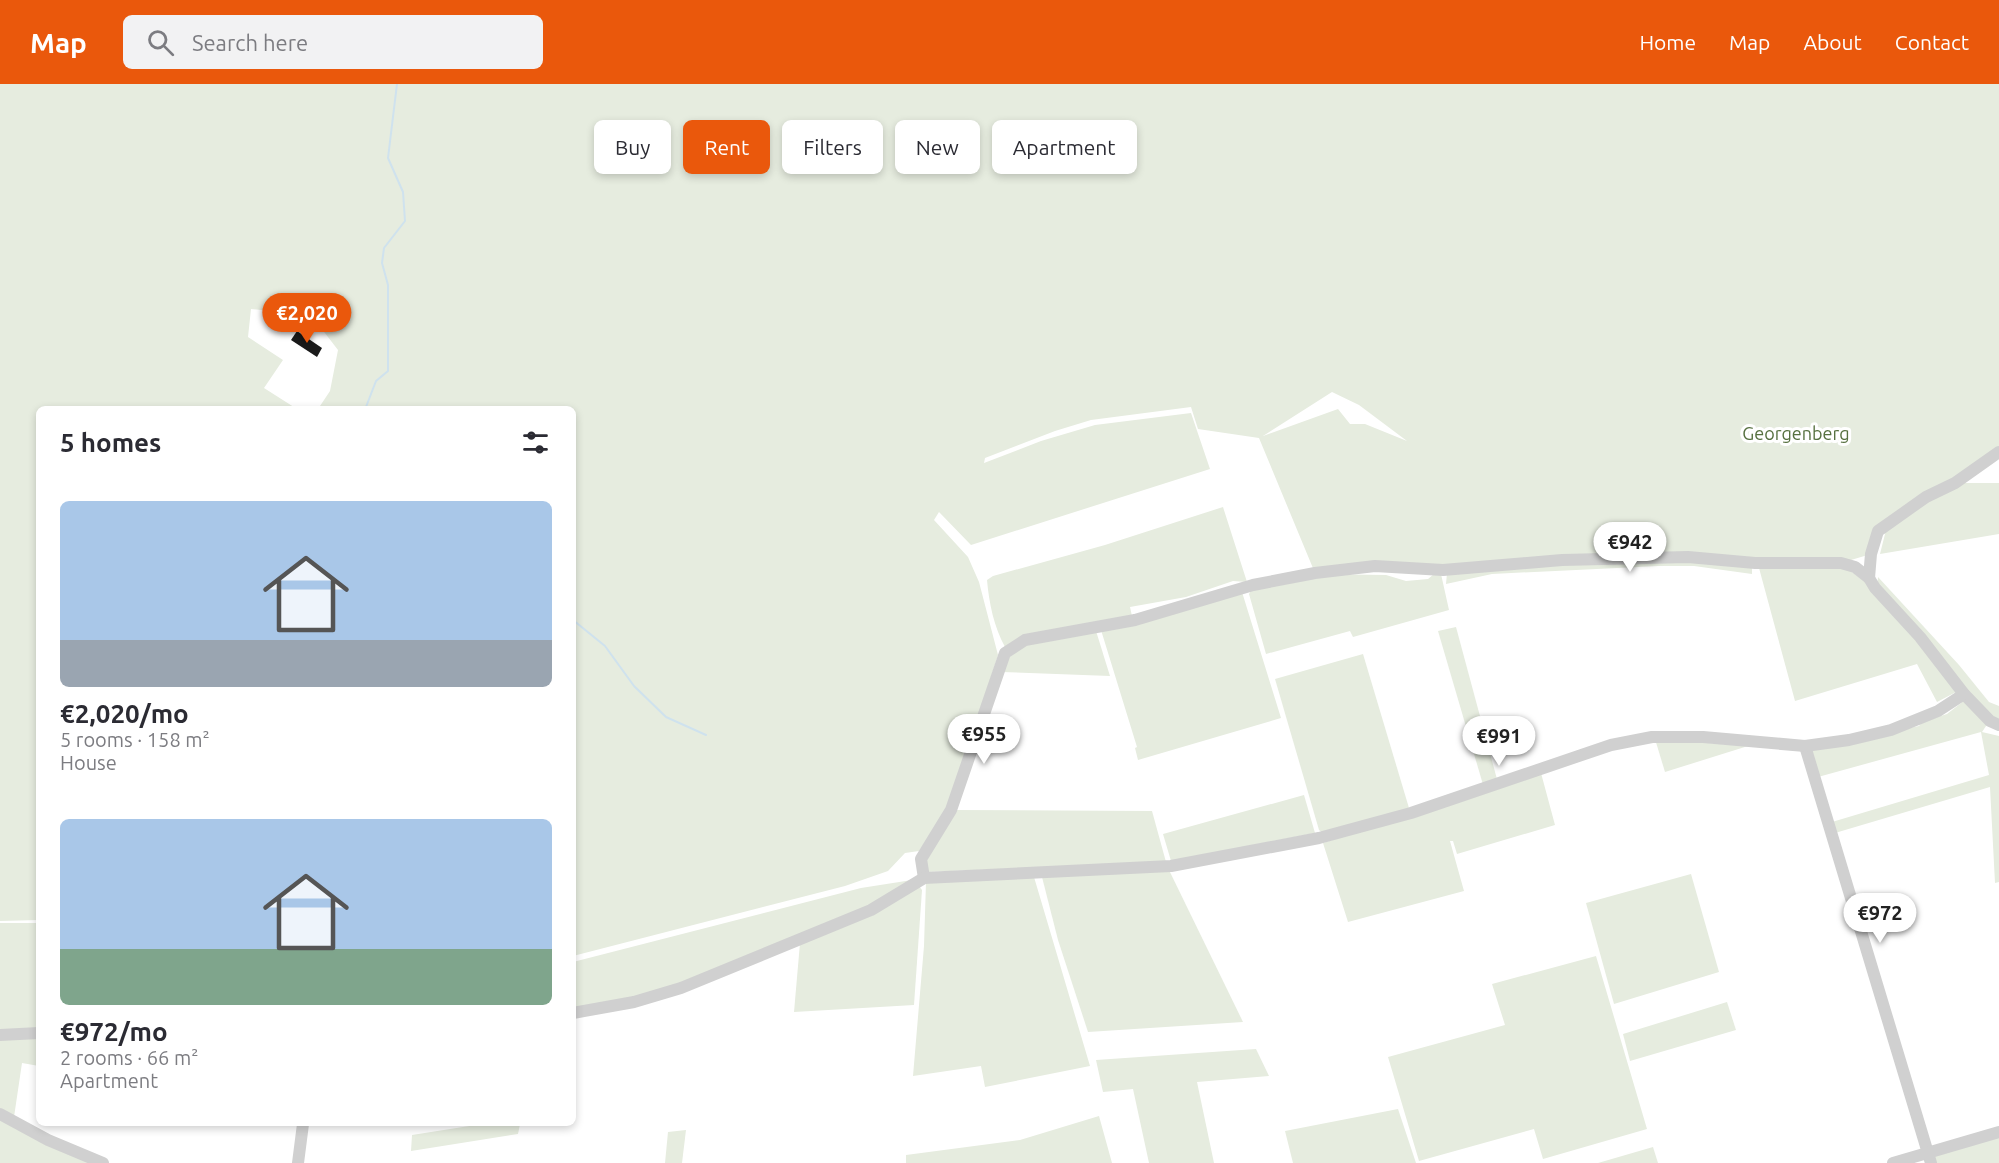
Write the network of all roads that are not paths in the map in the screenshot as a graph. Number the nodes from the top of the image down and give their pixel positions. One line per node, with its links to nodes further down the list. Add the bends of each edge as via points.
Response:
1 (1999, 452): 2 (street, via 1878,531)
2 (1869, 578): 3 (street); 6 (street, via 1855,567 1840,563 1755,563 1688,557 1562,560 1443,570 1375,566 1253,585 1135,620 1026,640 1005,653 951,810 921,859)
3 (1964, 694): 4 (street); 5 (street, via 1938,711 1891,730)
4 (1999, 725)
5 (1804, 746): 6 (street, via 1703,737 1652,737 1611,745 1411,813 1308,840 1171,866); 13 (street)
6 (924, 878): 7 (street, via 871,910 681,988)
7 (576, 1013)
8 (36, 1033): 9 (street)
9 (0, 1035)
10 (0, 1114): 14 (street)
11 (303, 1126): 15 (street)
12 (1999, 1132): 13 (street)
13 (1929, 1157): 16 (street)
14 (103, 1163)
15 (298, 1163)
16 (1893, 1163)

